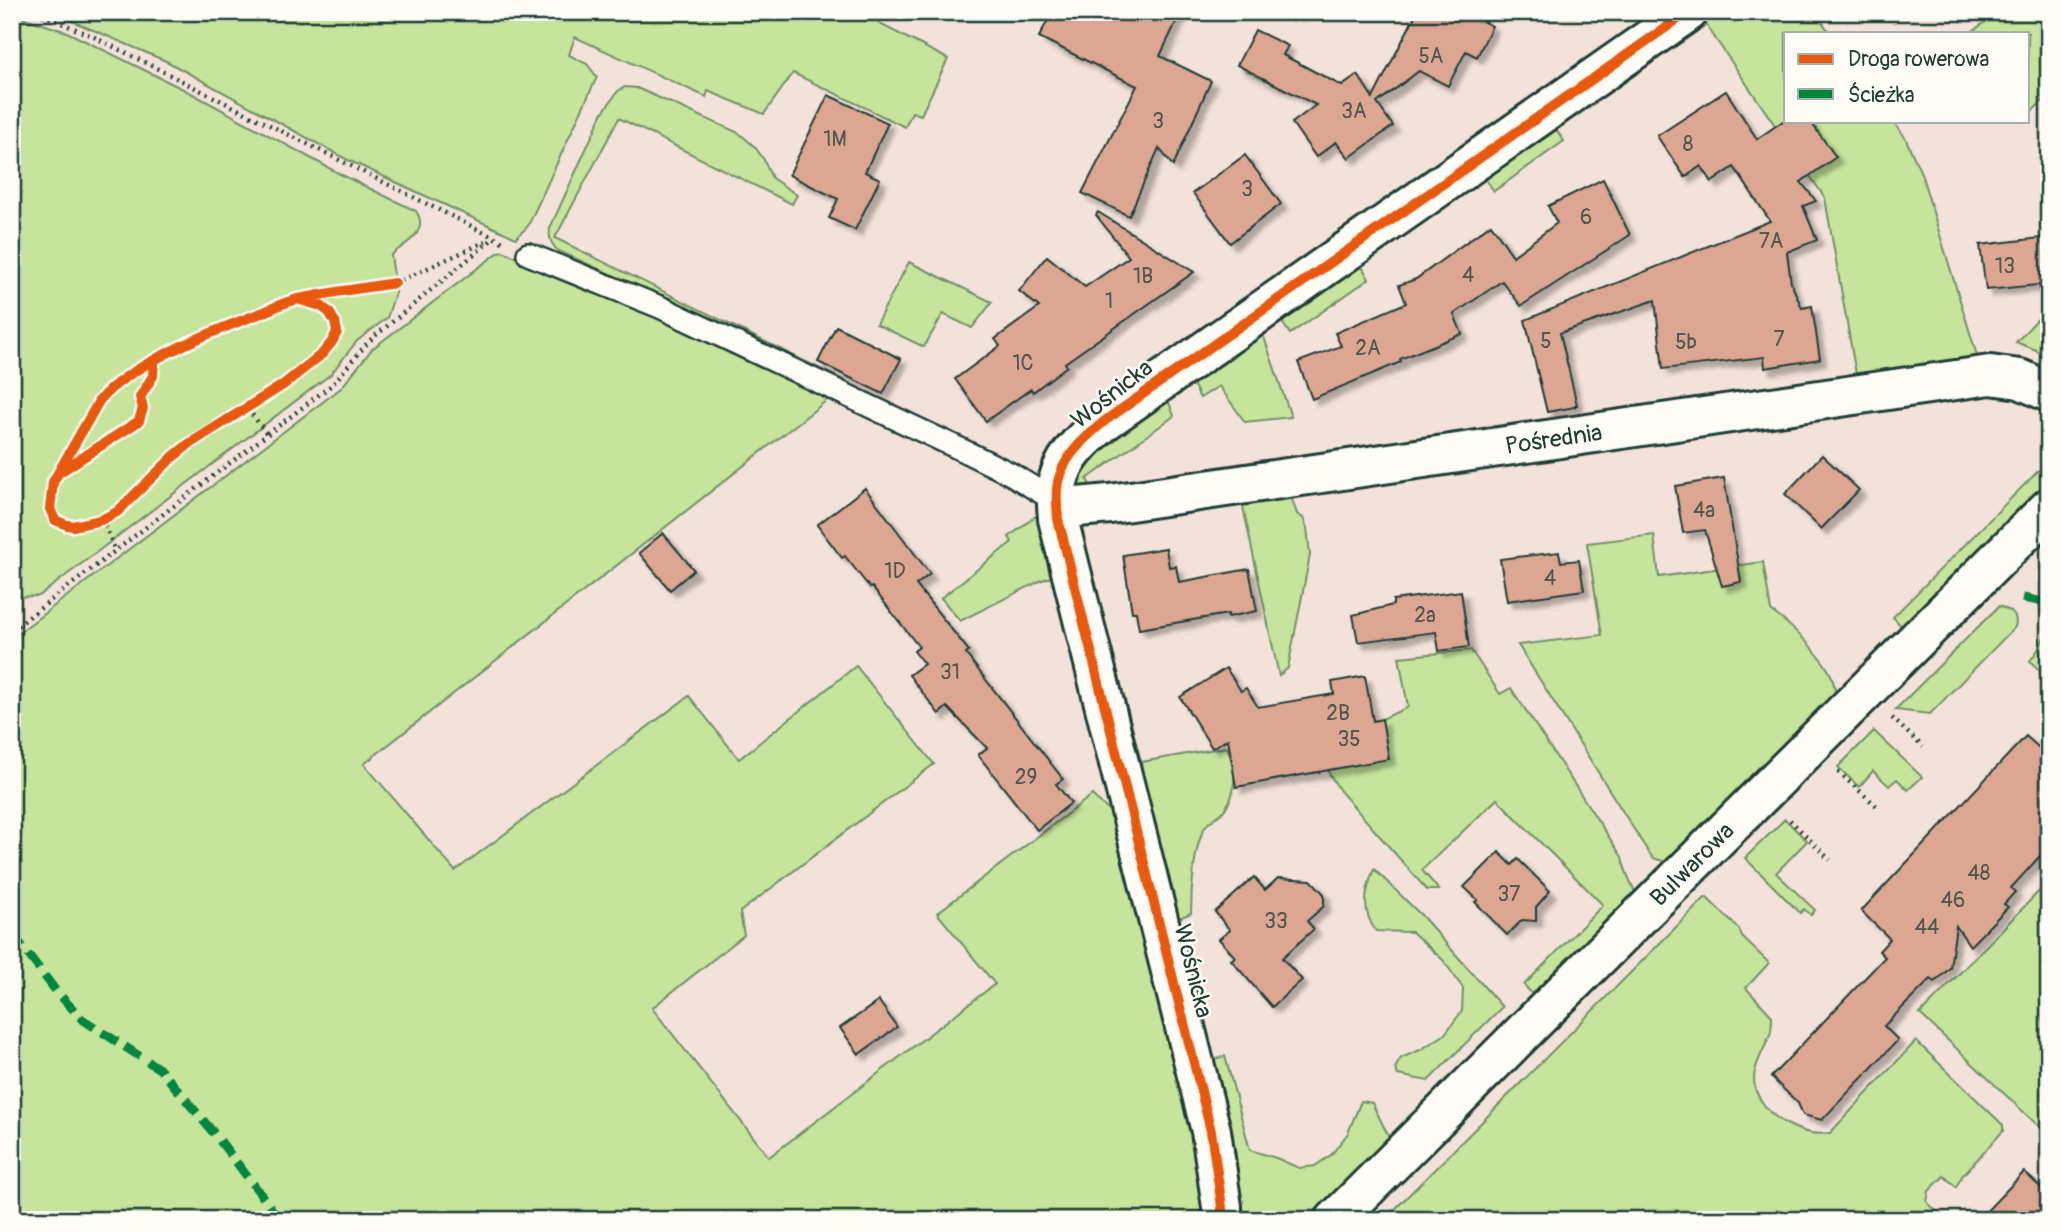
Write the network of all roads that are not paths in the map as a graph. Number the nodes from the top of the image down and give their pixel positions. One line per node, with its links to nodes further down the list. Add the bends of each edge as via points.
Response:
1 (1688, 12): 4 (street, Wośnicka, via 1106,420 1060,475)
2 (528, 254): 4 (lane, via 660,307 1011,474)
3 (2049, 392): 4 (street, Pośrednia, via 2020,379 1990,374 1110,504 1078,507)
4 (1057, 502): 6 (street, Wośnicka, via 1211,1131)
5 (2049, 508): 7 (street, Bulwarowa)
6 (1222, 1220)
7 (1335, 1220)

